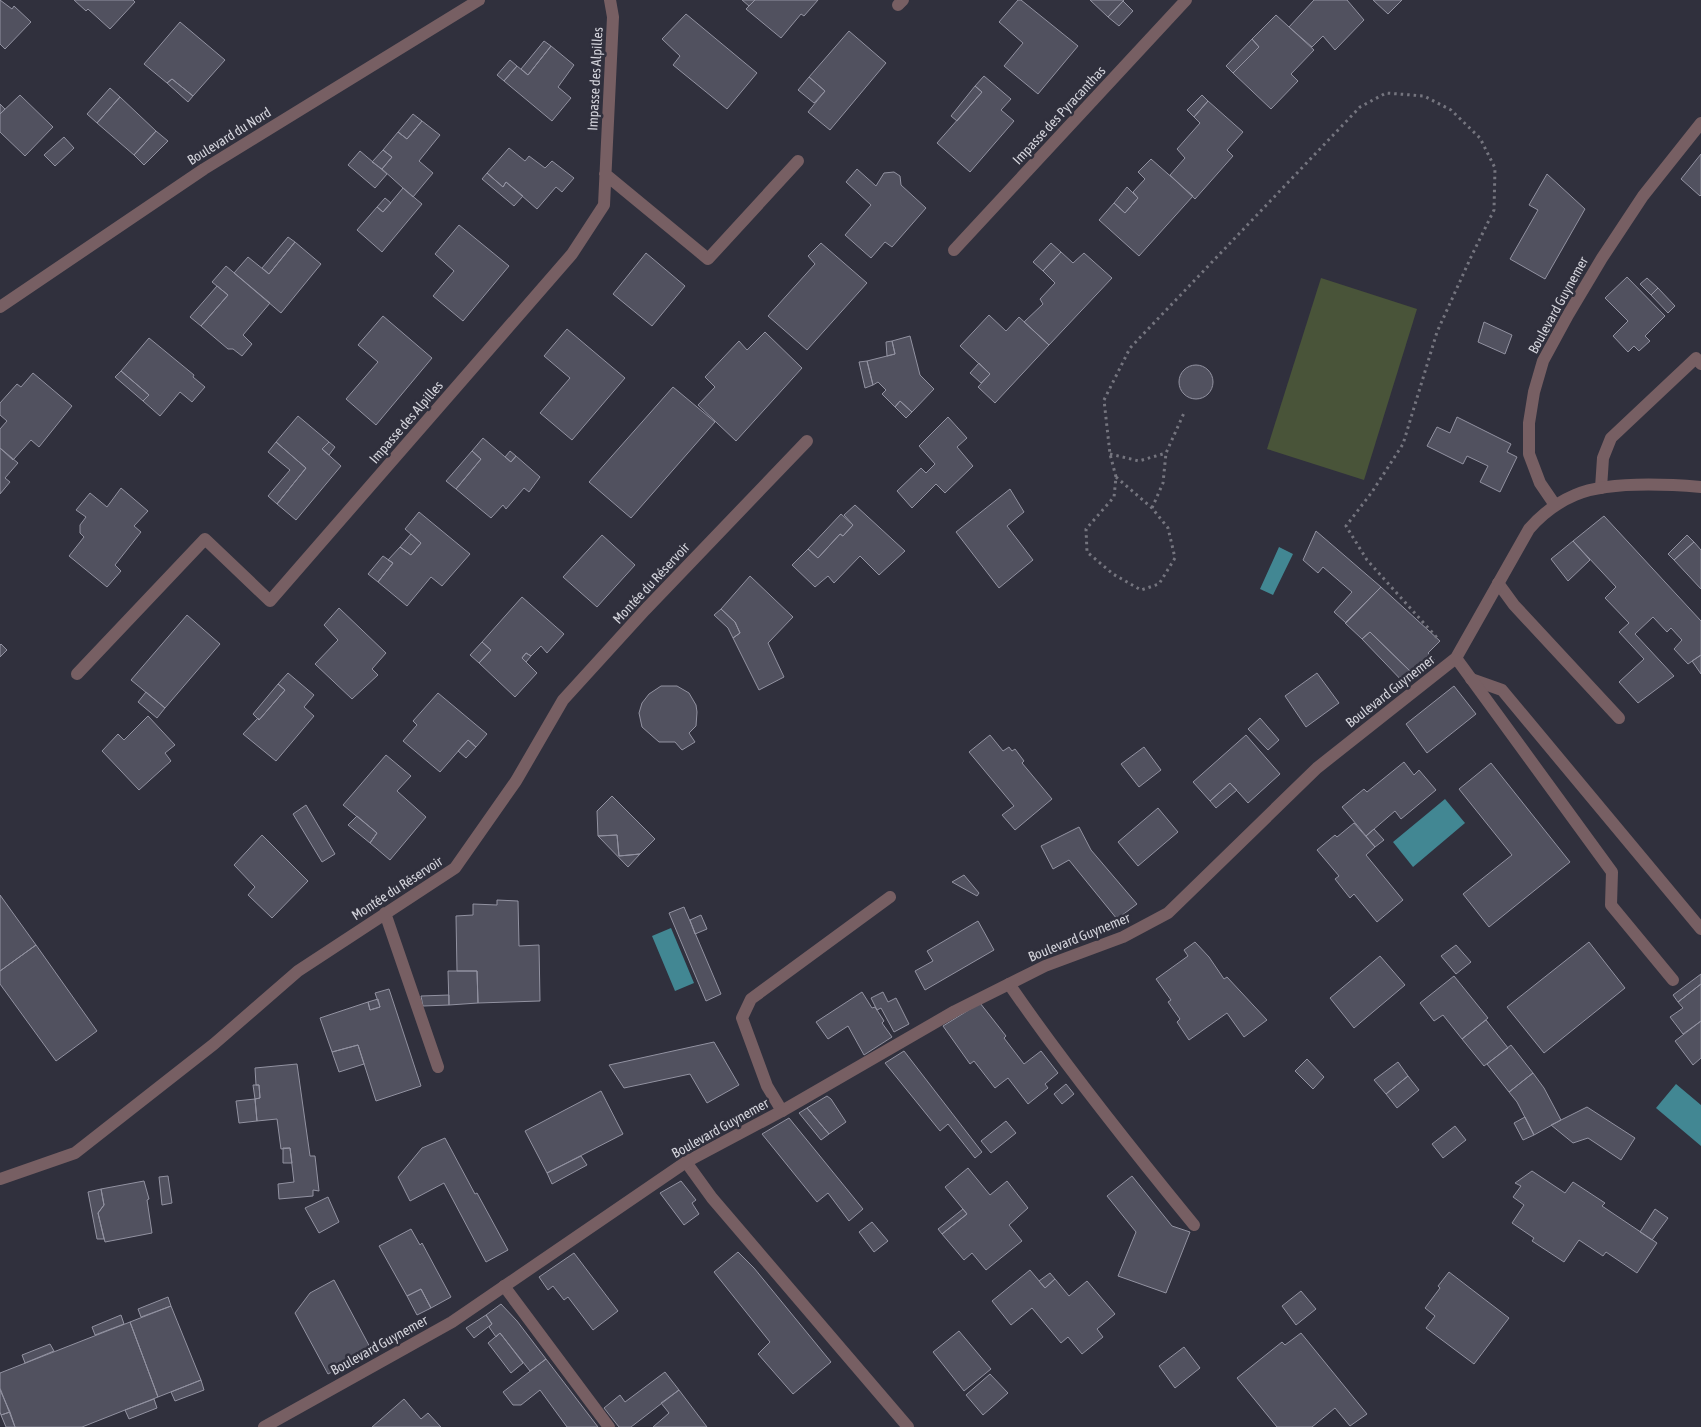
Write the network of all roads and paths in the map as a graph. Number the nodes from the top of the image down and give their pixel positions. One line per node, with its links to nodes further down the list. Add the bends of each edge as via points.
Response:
1 (479, 0): 8 (street, Boulevard du Nord, via 204,169)
2 (610, 0): 6 (street, Impasse des Alpilles, via 613,17)
3 (1186, 0): 7 (street, Impasse des Pyracanthas)
4 (1701, 123): 17 (street, Boulevard Guynemer, via 1643,196 1602,258 1543,361 1534,392 1528,454 1540,483)
5 (798, 161): 6 (street, via 708,260)
6 (605, 174): 21 (street, Impasse des Alpilles, via 604,205 572,254 270,601 205,539)
7 (954, 250)
8 (0, 307)
9 (1701, 364): 16 (street, via 1696,358 1611,438 1603,458)
10 (1184, 413): 12 (path)
11 (807, 441): 25 (street, Montée du Réservoir, via 563,700 516,781 455,868)
12 (1166, 453): 13 (path, via 1139,461); 18 (path, via 1163,483)
13 (1110, 454): 14 (path); 20 (path, via 1104,400 1130,348 1360,107 1386,93 1424,96 1452,110 1480,138 1495,168 1494,210 1437,332 1403,444 1346,526 1367,560)
14 (1116, 477): 18 (path); 18 (path, via 1114,497 1086,529 1087,552 1113,574 1141,590 1159,584 1175,558 1168,528)
15 (1701, 487): 16 (street, via 1660,484)
16 (1601, 488): 17 (street, via 1576,494)
17 (1556, 505): 19 (street, Boulevard Guynemer, via 1529,529)
18 (1152, 508)
19 (1498, 583): 20 (street, Boulevard Guynemer); 23 (street, via 1514,605)
20 (1456, 658): 22 (street); 28 (street, Boulevard Guynemer, via 1317,768 1168,913 1123,937 1045,966)
21 (77, 674)
22 (1471, 679): 26 (street, via 1502,690); 27 (street, via 1612,872 1611,905)
23 (1619, 718)
24 (890, 897): 30 (street, via 751,999 742,1018 767,1086)
25 (385, 913): 29 (street); 32 (street, Montée du Réservoir, via 298,972 214,1044 75,1153)
26 (1701, 930)
27 (1673, 980)
28 (1009, 984): 30 (street, Boulevard Guynemer, via 955,1011); 33 (street, via 1138,1158)
29 (438, 1067)
30 (782, 1111): 31 (street, Boulevard Guynemer)
31 (686, 1162): 34 (street, Boulevard Guynemer); 37 (street, via 712,1198)
32 (0, 1179)
33 (1194, 1225)
34 (504, 1286): 35 (street, Boulevard Guynemer, via 452,1322); 36 (street)
35 (266, 1426)
36 (609, 1427)
37 (908, 1427)

